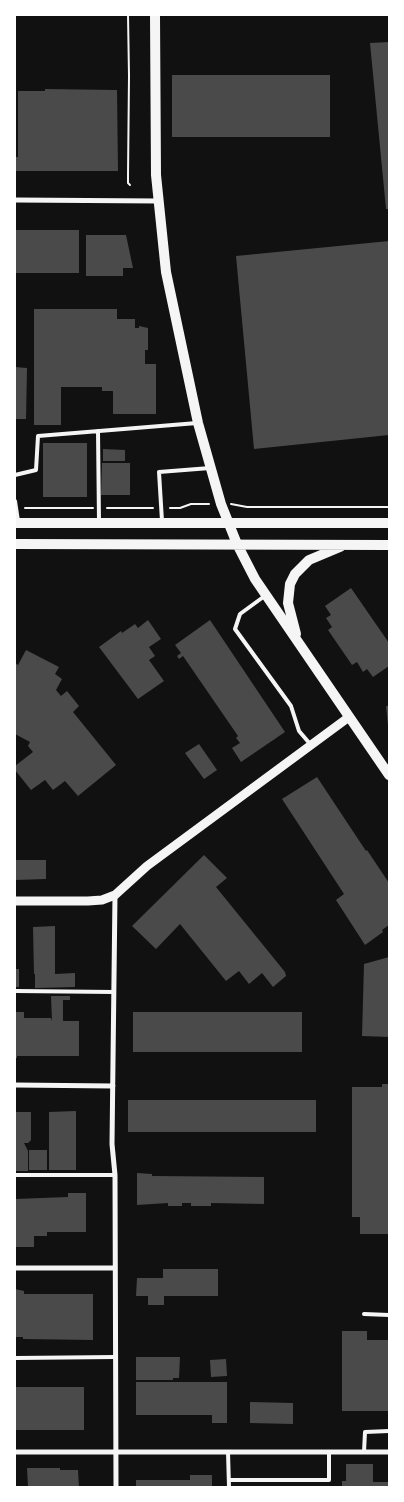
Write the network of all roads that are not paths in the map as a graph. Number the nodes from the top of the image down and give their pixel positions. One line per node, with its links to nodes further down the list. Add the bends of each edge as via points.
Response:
1 (155, 15): 3 (main road)
2 (15, 200): 3 (street)
3 (158, 201): 4 (main road, via 166,272)
4 (198, 423): 5 (lane); 6 (main road)
5 (98, 432): 7 (lane, via 38,436 36,470); 10 (lane)
6 (210, 468): 11 (lane, via 159,472); 12 (main road)
7 (15, 476)
8 (15, 501): 9 (lane)
9 (17, 523): 10 (main road)
10 (99, 523): 11 (main road)
11 (162, 523): 12 (main road)
12 (228, 523): 13 (main road); 15 (main road)
13 (389, 523)
14 (15, 544): 15 (main road)
15 (237, 544): 16 (main road); 18 (main road)
16 (345, 545): 17 (main road); 19 (main road, via 309,560 294,574 288,603)
17 (389, 545)
18 (266, 595): 19 (main road); 21 (lane, via 240,614 235,629 291,706 299,731)
19 (298, 642): 20 (main road)
20 (349, 718): 21 (street); 22 (main road)
21 (311, 745): 23 (street, via 140,872)
22 (389, 775)
23 (115, 895): 24 (street, via 88,901); 26 (street)
24 (15, 901)
25 (15, 991): 26 (lane)
26 (114, 992): 28 (street)
27 (15, 1085): 28 (street)
28 (112, 1086): 30 (street)
29 (15, 1175): 30 (lane)
30 (115, 1175): 32 (street)
31 (15, 1268): 32 (street)
32 (115, 1268): 35 (street)
33 (364, 1314): 34 (lane)
34 (389, 1315)
35 (115, 1357): 36 (lane); 39 (street)
36 (15, 1358)
37 (389, 1431): 42 (lane, via 365,1432)
38 (15, 1452): 39 (street)
39 (116, 1452): 40 (street); 45 (street)
40 (228, 1452): 41 (street); 44 (lane)
41 (329, 1452): 42 (street); 44 (lane, via 329,1480)
42 (364, 1452): 43 (street)
43 (389, 1452)
44 (228, 1480): 46 (lane)
45 (116, 1487)
46 (228, 1487)

